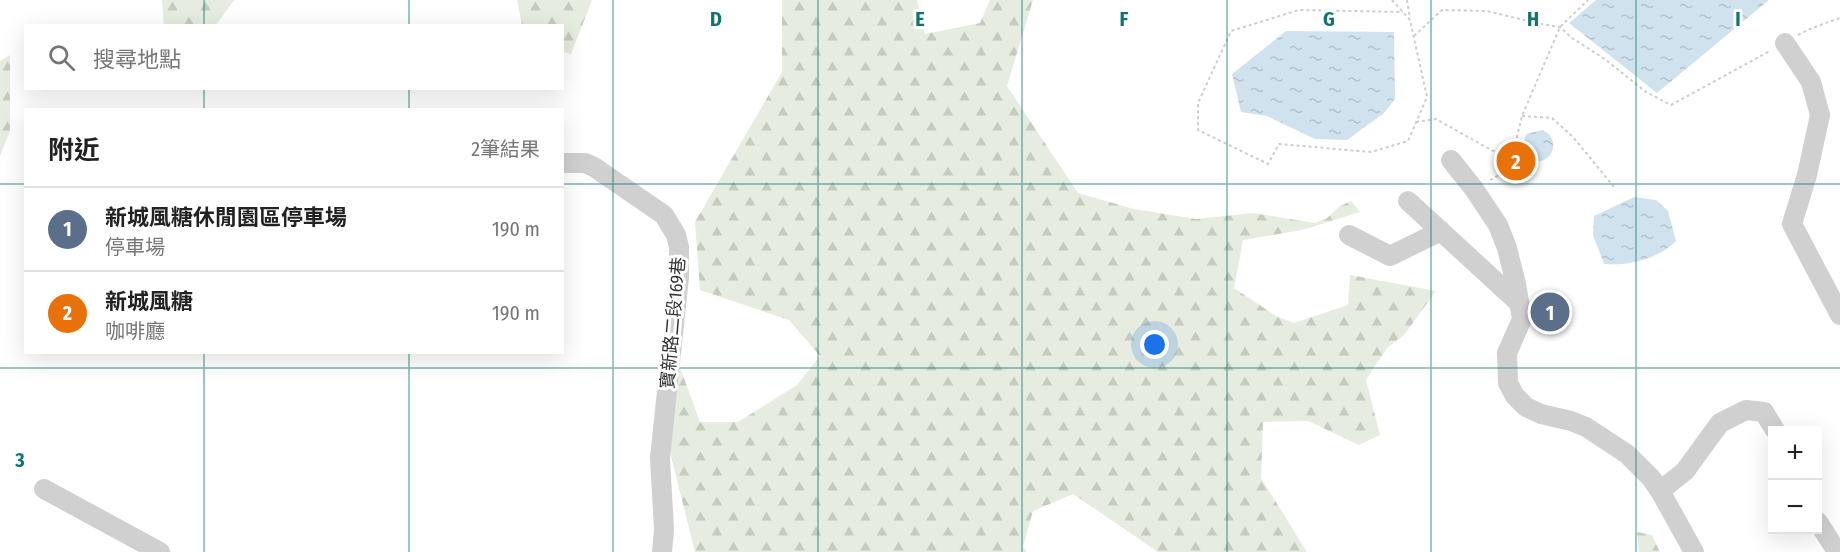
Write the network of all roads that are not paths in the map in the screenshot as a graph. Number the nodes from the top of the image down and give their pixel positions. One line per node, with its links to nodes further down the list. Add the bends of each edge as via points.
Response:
1 (1785, 43): 8 (lane, via 1811,82 1820,115 1792,224)
2 (1451, 160): 7 (lane, via 1498,225)
3 (564, 163): 15 (lane, 寶新路二段169巷, via 585,163 608,175 664,215 676,235 679,277 660,458)
4 (1408, 201): 5 (lane)
5 (1441, 231): 6 (lane, via 1390,256); 7 (lane)
6 (1349, 235)
7 (1519, 303): 11 (lane, via 1522,318 1507,353 1508,383 1515,396 1526,407 1578,424 1614,444 1639,465)
8 (1840, 315)
9 (1773, 426): 11 (lane, via 1764,412 1746,410 1720,423 1684,471)
10 (44, 489): 14 (lane)
11 (1660, 491): 16 (lane)
12 (1822, 528): 13 (lane)
13 (1840, 551)
14 (160, 552)
15 (662, 552)
16 (1694, 552)

